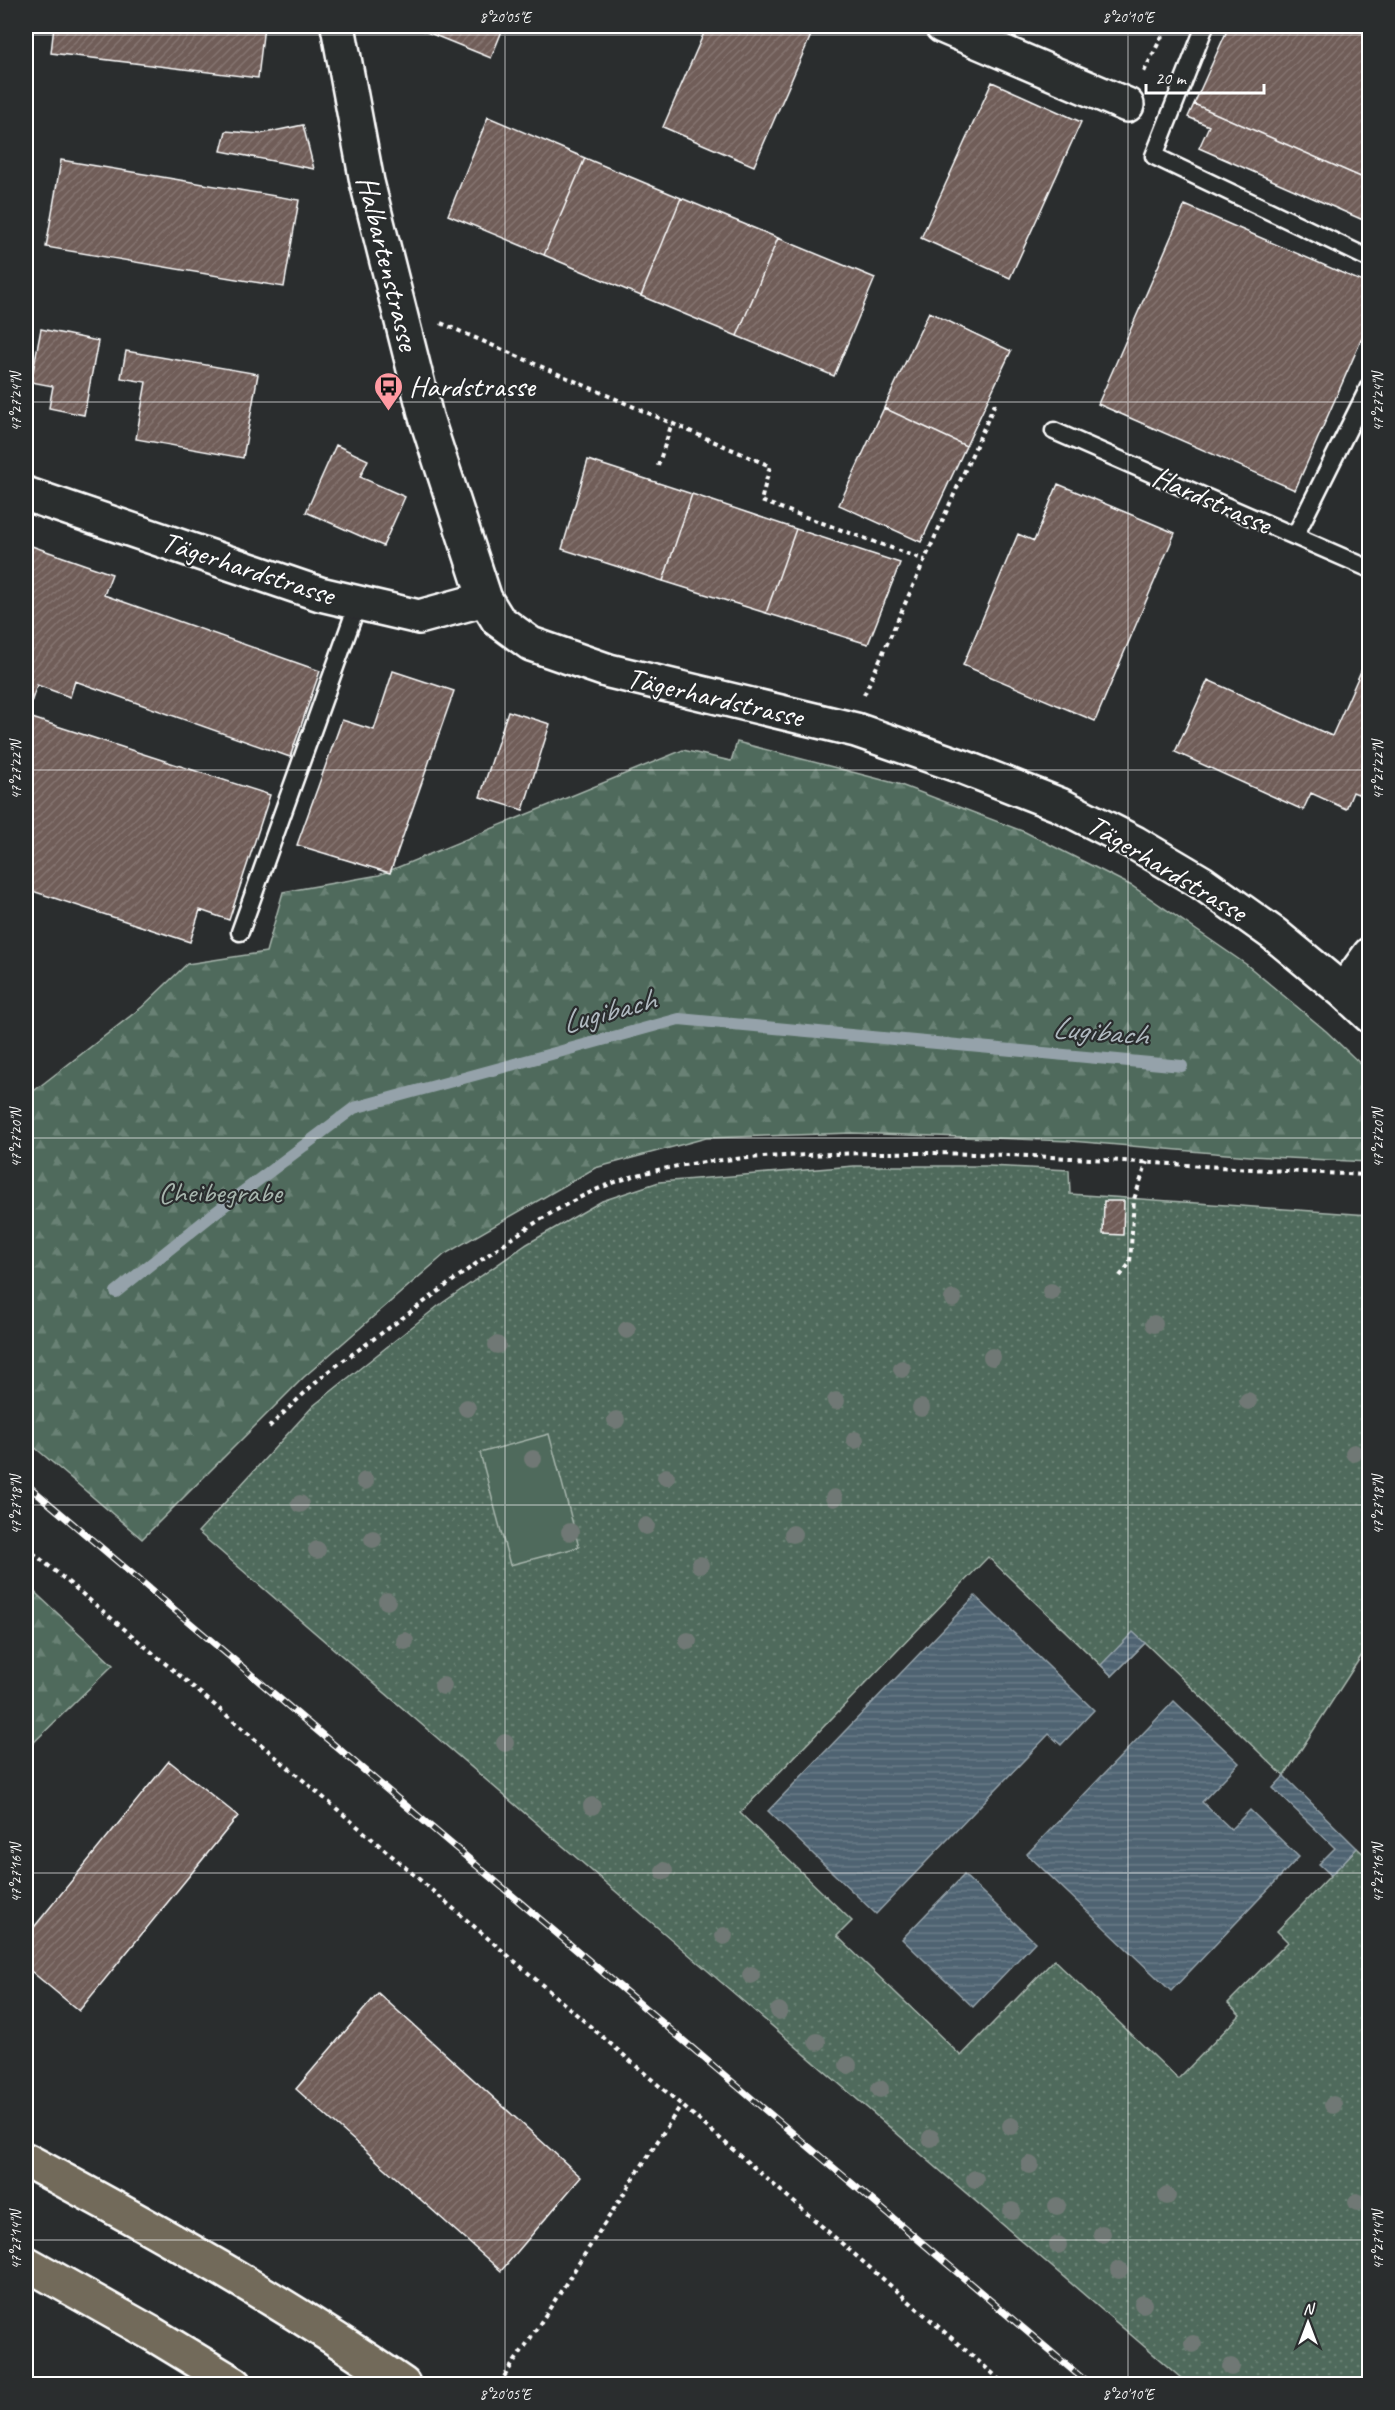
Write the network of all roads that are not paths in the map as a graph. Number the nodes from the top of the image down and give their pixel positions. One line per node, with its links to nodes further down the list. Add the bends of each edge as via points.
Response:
1 (338, 26): 11 (street, Halbartenstrasse, via 367,182 423,406)
2 (942, 26): 4 (street)
3 (1205, 26): 5 (lane, via 1154,156)
4 (1128, 105)
5 (1370, 259)
6 (1370, 385): 9 (lane)
7 (1054, 431): 9 (lane, Hardstrasse)
8 (26, 494): 12 (street, Tägerhardstrasse, via 320,594)
9 (1295, 536): 10 (lane, Hardstrasse)
10 (1370, 569)
11 (485, 599): 12 (street, Tägerhardstrasse, via 419,617); 15 (street, Tägerhardstrasse, via 498,621 531,644 598,668 856,730 1060,805 1201,882 1274,934)
12 (358, 603): 13 (lane)
13 (240, 932)
14 (1370, 954): 15 (street)
15 (1343, 991): 16 (street, Tägerhardstrasse)
16 (1370, 1016)
17 (26, 2160): 20 (highway, via 197,2255)
18 (26, 2263): 19 (highway, via 152,2333)
19 (235, 2385)
20 (403, 2385)

